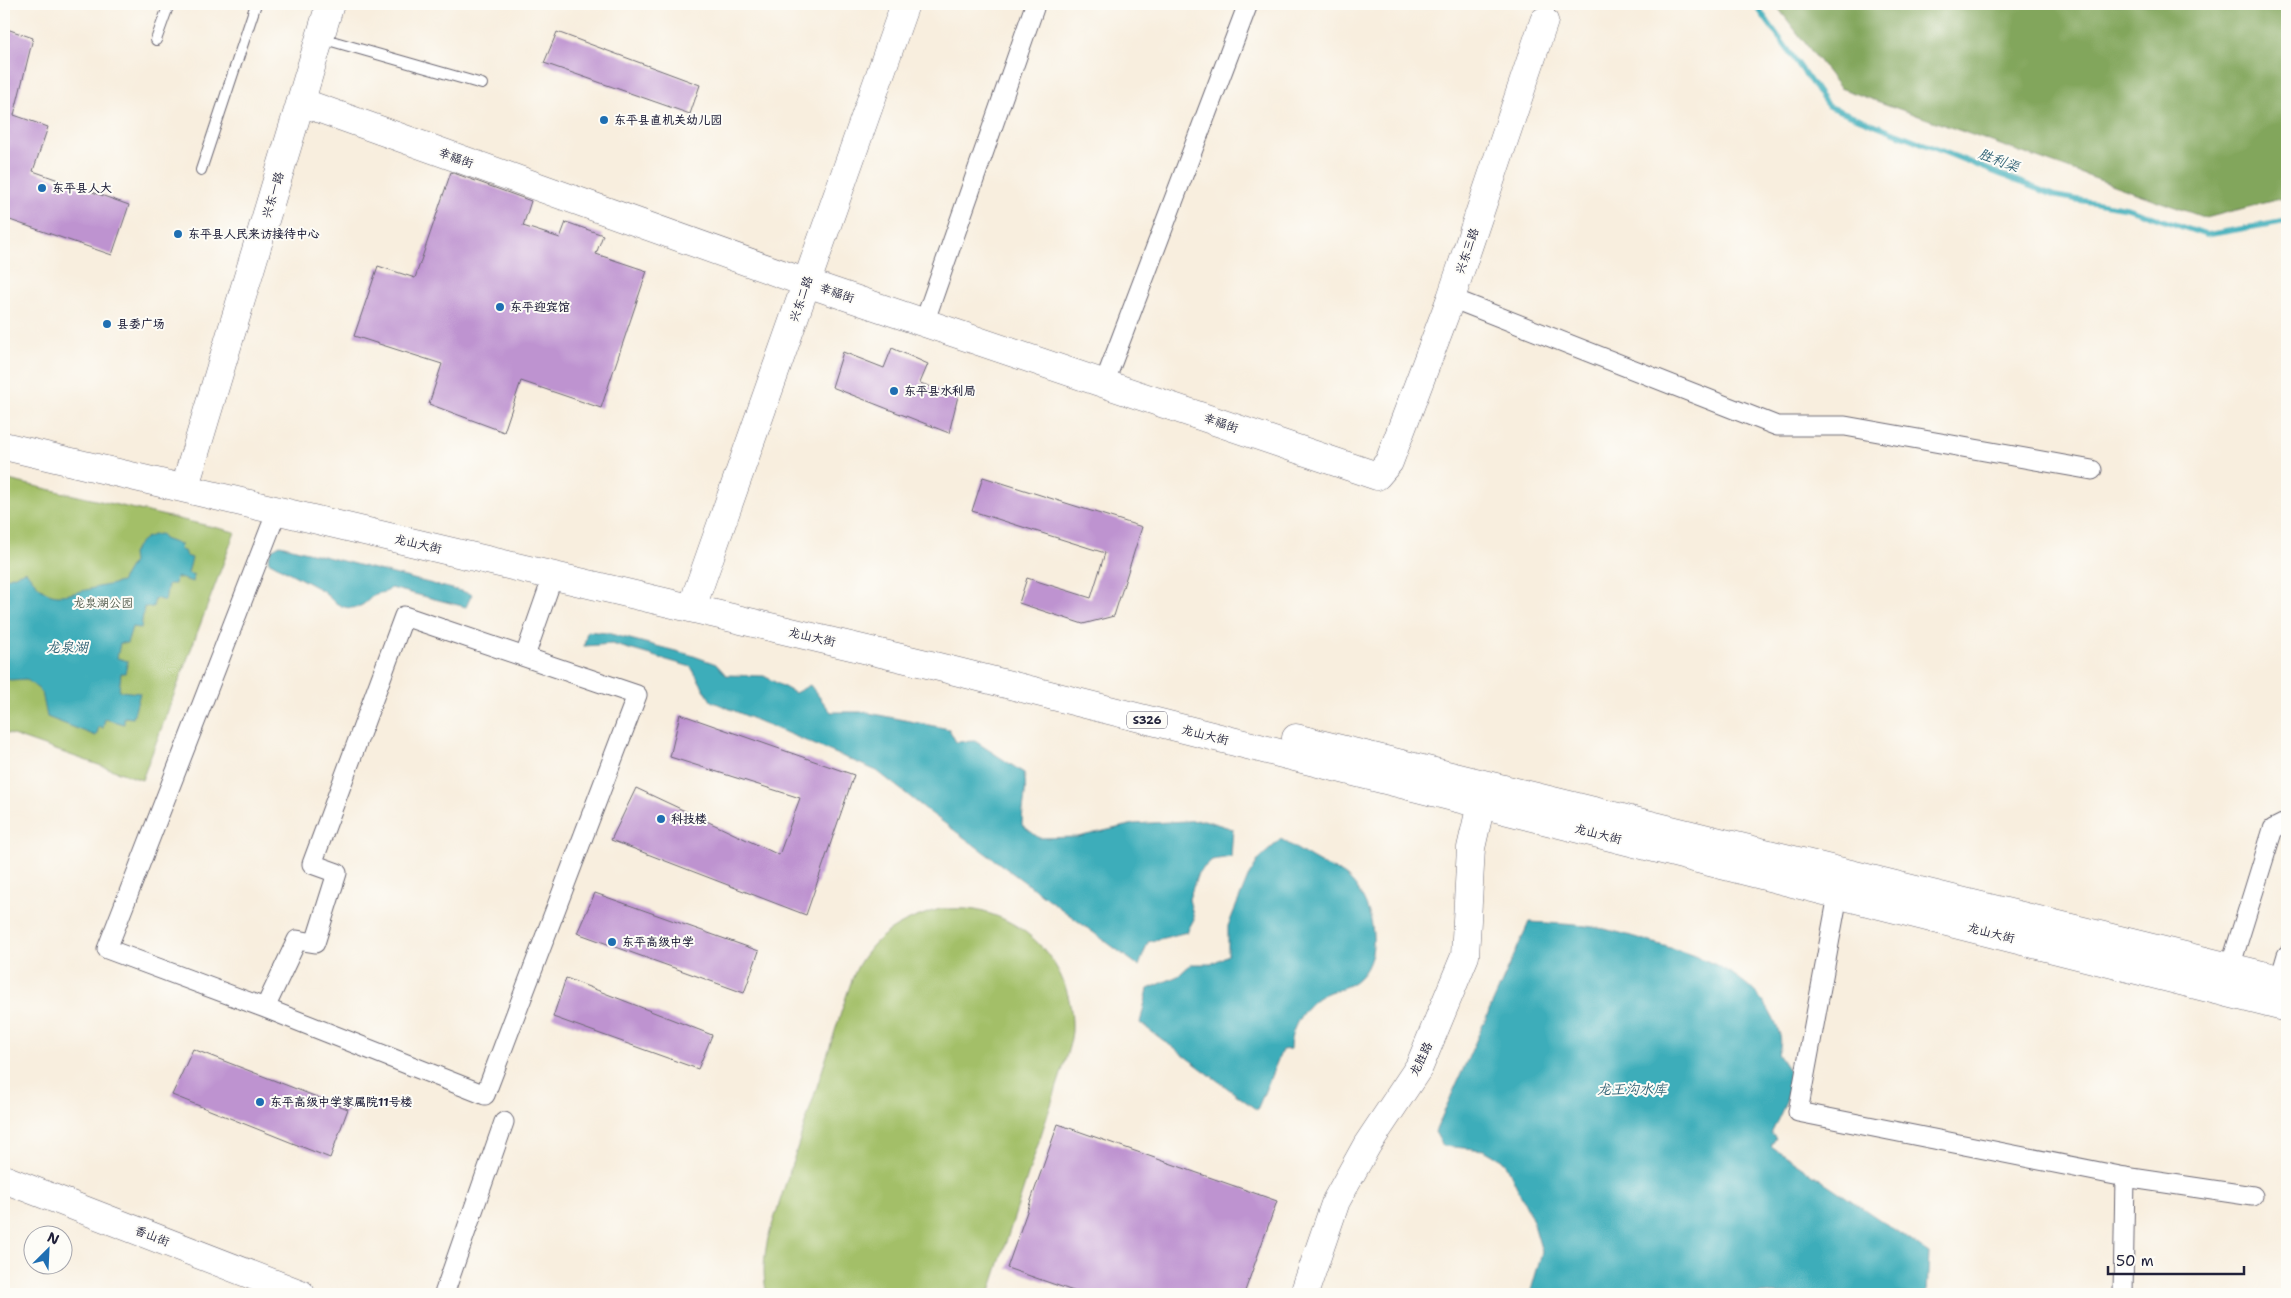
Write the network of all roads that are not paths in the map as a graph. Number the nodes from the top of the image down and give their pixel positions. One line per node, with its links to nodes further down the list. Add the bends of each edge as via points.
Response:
1 (169, 4): 9 (lane)
2 (256, 4): 12 (lane)
3 (330, 4): 8 (main road, 兴东一路)
4 (905, 4): 13 (main road, 兴东二路)
5 (1248, 4): 16 (street)
6 (1034, 8): 15 (street)
7 (1548, 12): 14 (main road, 兴东三路)
8 (320, 37): 10 (lane); 11 (main road, 兴东一路)
9 (156, 40)
10 (482, 84)
11 (301, 102): 13 (main road, 幸福街); 20 (main road, 兴东一路)
12 (201, 170)
13 (807, 283): 15 (main road, 幸福街); 24 (main road, 兴东二路)
14 (1451, 298): 19 (street, via 1777,426 1845,426); 21 (main road, 兴东三路, via 1389,462)
15 (924, 323): 16 (main road, 幸福街)
16 (1104, 384): 21 (main road, 幸福街)
17 (4, 430): 20 (main road, 龙山大街 / S326)
18 (4, 446): 22 (main road, 龙山大街 / S326)
19 (2092, 470)
20 (189, 473): 24 (main road, 龙山大街 / S326)
21 (1377, 476)
22 (277, 511): 23 (main road, 龙山大街 / S326); 31 (street, via 107,949)
23 (553, 576): 25 (street); 26 (main road, 龙山大街 / S326, via 931,665)
24 (697, 593): 30 (main road, 龙山大街 / S326)
25 (525, 656): 31 (street, via 404,616 312,864 337,873 315,943 297,940); 31 (street, via 637,694 485,1095)
26 (1481, 804): 28 (main road, 龙山大街 / S326); 39 (main road, 龙胜路, via 1471,848 1465,956 1419,1067 1367,1145 1336,1201)
27 (2287, 822): 30 (street, via 2273,829)
28 (1838, 894): 30 (main road, 龙山大街 / S326); 34 (street, via 1798,1112)
29 (2285, 971): 30 (main road, 龙山大街 / S326)
30 (2227, 979): 32 (main road, 龙山大街 / S326)
31 (265, 1008)
32 (2287, 1008)
33 (504, 1122): 38 (street)
34 (2125, 1177): 36 (street); 40 (street)
35 (4, 1179): 37 (main road, 香山街)
36 (2252, 1196)
37 (301, 1294)
38 (444, 1294)
39 (1304, 1294)
40 (2123, 1294)

